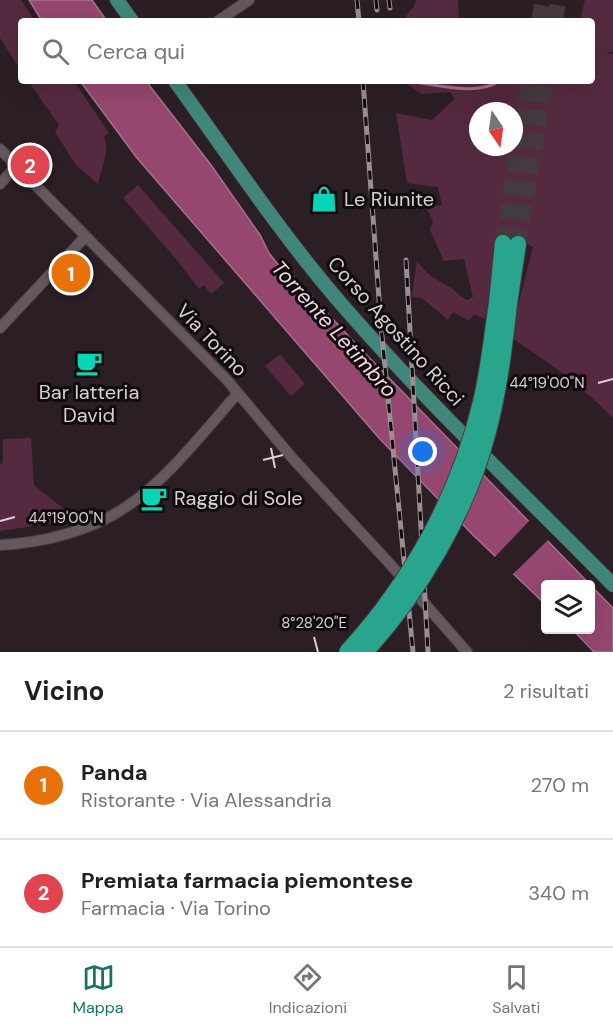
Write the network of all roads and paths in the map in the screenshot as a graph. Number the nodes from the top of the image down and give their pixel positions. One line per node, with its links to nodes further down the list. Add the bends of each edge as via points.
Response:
1 (117, 0): 3 (main road)
2 (249, 0): 4 (street)
3 (130, 18)
4 (222, 18)
5 (177, 84): 15 (main road, Corso Agostino Ricci, via 291,242 344,307)
6 (0, 149): 7 (street, Via Torino)
7 (17, 165): 8 (street); 9 (street, Via Torino)
8 (0, 183)
9 (85, 237): 12 (street); 13 (street, Via Torino)
10 (511, 243): 11 (highway)
11 (503, 304): 16 (highway, bridge, via 482,401 449,498 390,600); 17 (highway, bridge, via 496,399 468,489 421,579)
12 (0, 328)
13 (238, 393): 14 (street, via 174,465 114,515 68,534); 18 (street, Via Torino)
14 (0, 545)
15 (613, 585)
16 (347, 652)
17 (365, 652)
18 (467, 652)

